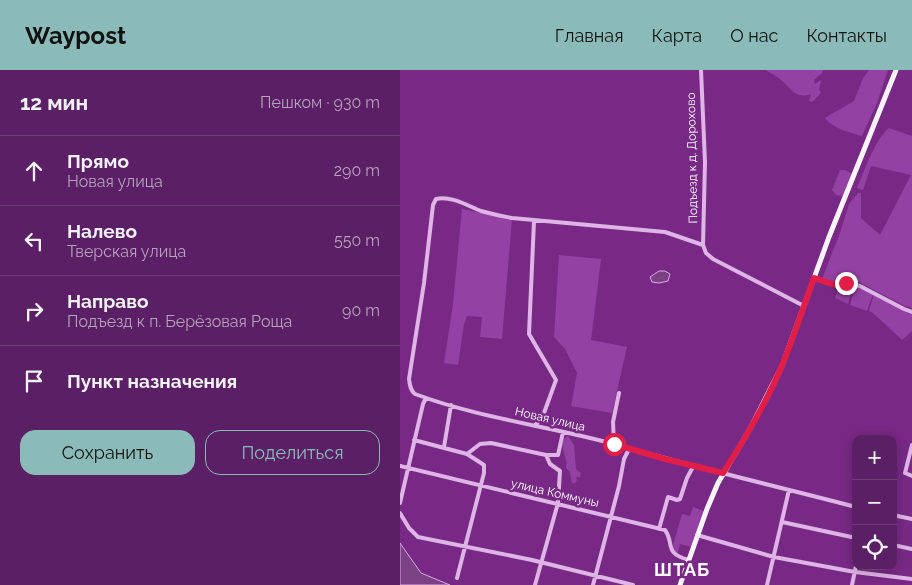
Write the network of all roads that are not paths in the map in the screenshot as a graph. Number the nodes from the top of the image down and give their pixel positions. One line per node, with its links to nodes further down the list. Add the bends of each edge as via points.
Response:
1 (701, 70): 4 (street, Подъезд к д. Дорохово, via 705,162)
2 (896, 70): 5 (main road)
3 (534, 221): 4 (street, via 665,232); 9 (street, Новая улица, via 493,214 447,199 440,198 434,202 409,379 412,392); 11 (street, via 529,334 556,380 544,413)
4 (703, 246): 6 (street, via 713,259)
5 (814, 278): 6 (main road); 7 (street, via 835,285 860,286)
6 (804, 306): 23 (main road, via 777,376)
7 (912, 312)
8 (619, 393): 14 (street, via 613,422)
9 (426, 398): 10 (street, Новая улица); 13 (street)
10 (451, 405): 11 (street, Новая улица); 16 (street)
11 (535, 426): 12 (street, Новая улица)
12 (562, 432): 14 (street, Новая улица); 19 (street, via 558,455)
13 (414, 440): 16 (street); 22 (street)
14 (614, 444): 17 (street, Новая улица)
15 (912, 445): 24 (street, via 905,473)
16 (444, 447): 18 (street)
17 (629, 449): 21 (street, Новая улица); 32 (street)
18 (466, 454): 19 (street, via 480,444 491,443); 25 (street, via 484,465)
19 (546, 455): 28 (street, via 550,464 560,471)
20 (400, 466): 22 (street, улица Коммуны)
21 (694, 466): 23 (street, Новая улица); 35 (street, via 680,499 668,497)
22 (408, 468): 25 (street, улица Коммуны); 27 (street)
23 (723, 473): 26 (street, Новая улица); 36 (main road)
24 (912, 476)
25 (480, 486): 28 (street, улица Коммуны); 38 (street)
26 (788, 490): 29 (street, Новая улица); 34 (street)
27 (400, 503)
28 (558, 503): 32 (street, улица Коммуны); 43 (street)
29 (852, 506)
30 (400, 513): 38 (street, via 418,537)
31 (897, 516): 33 (street)
32 (611, 517): 35 (street, улица Коммуны); 45 (street)
33 (912, 519)
34 (782, 522): 37 (street); 41 (street)
35 (659, 529): 42 (street, via 666,531 676,555)
36 (697, 535): 41 (street); 42 (main road)
37 (852, 537)
38 (465, 545): 43 (street); 46 (street)
39 (897, 546): 40 (street)
40 (912, 549)
41 (774, 557): 44 (street); 52 (street)
42 (688, 560): 51 (main road)
43 (541, 562): 45 (street); 48 (street)
44 (855, 572): 47 (street); 53 (street)
45 (595, 577): 49 (street); 50 (street)
46 (457, 578)
47 (912, 579)
48 (535, 585)
49 (593, 585)
50 (633, 585)
51 (680, 585)
52 (768, 585)
53 (852, 585)

